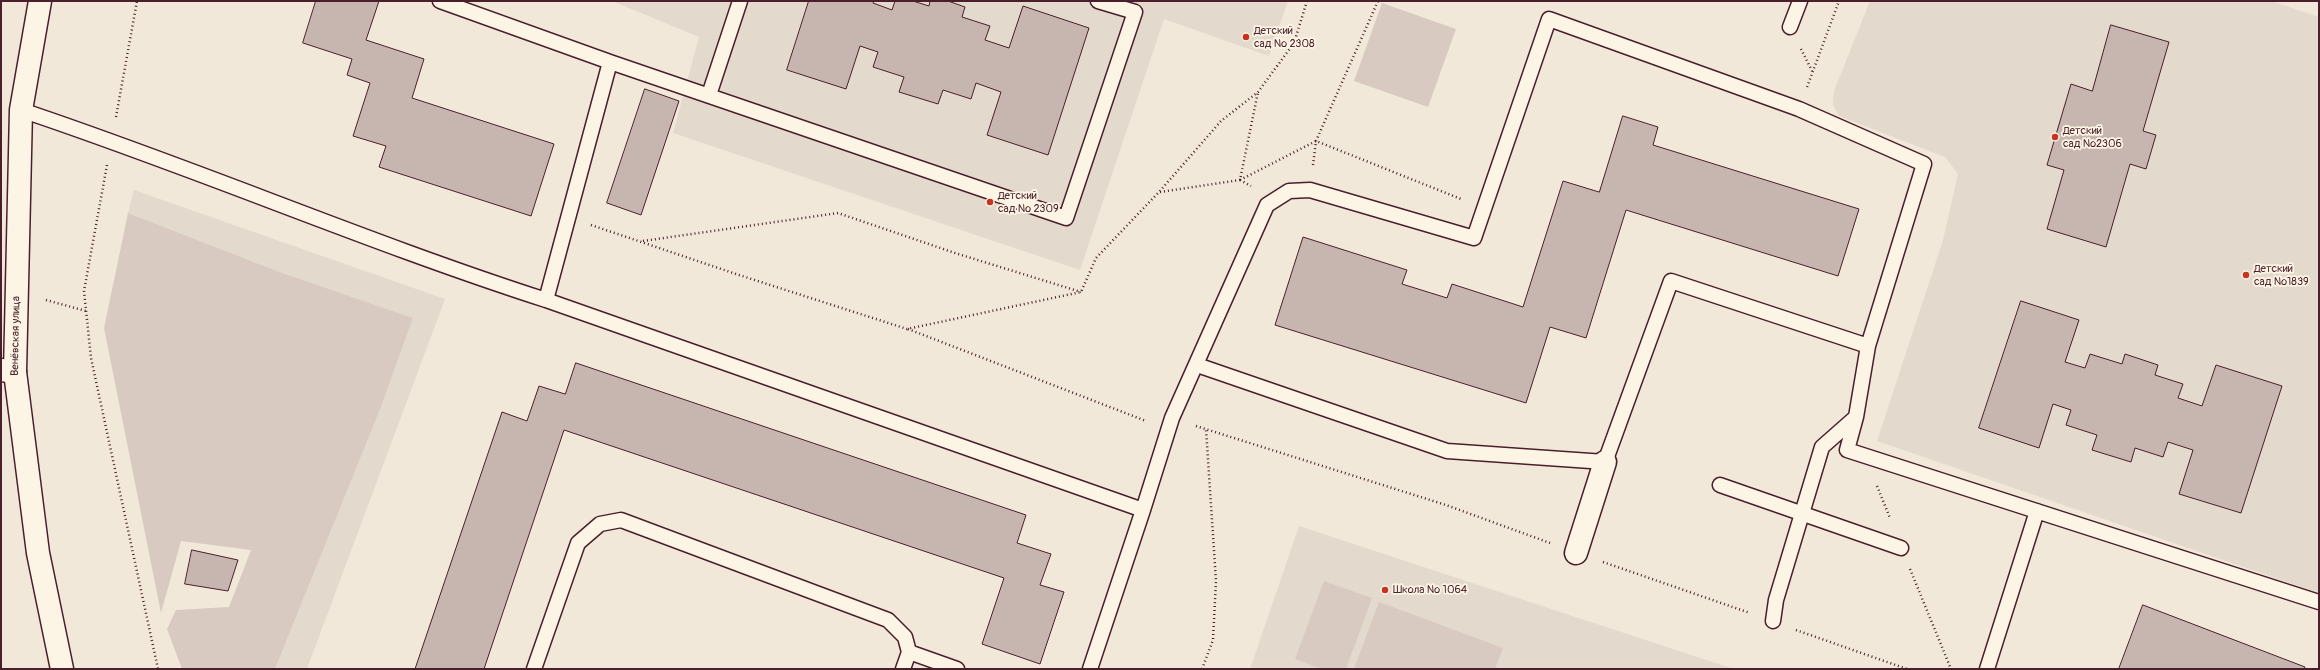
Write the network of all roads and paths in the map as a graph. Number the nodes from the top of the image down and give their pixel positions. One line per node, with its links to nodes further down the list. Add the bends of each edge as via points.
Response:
1 (40, 1): 15 (street, Венёвская улица)
2 (137, 1): 16 (path)
3 (440, 1): 11 (lane)
4 (740, 1): 14 (lane)
5 (1098, 1): 14 (lane, via 1135,12 1066,218)
6 (1307, 1): 13 (path, via 1294,43)
7 (1378, 1): 17 (path)
8 (1800, 1): 10 (lane)
9 (1839, 1): 12 (path)
10 (1790, 27)
11 (610, 62): 14 (lane); 22 (lane)
12 (1812, 72)
13 (1258, 92): 18 (path); 20 (path, via 1221,120)
14 (709, 96)
15 (22, 110): 16 (lane); 29 (street, Венёвская улица)
16 (112, 140): 25 (lane, via 466,274); 44 (path, via 84,291 91,358)
17 (1316, 141): 18 (path); 19 (path); 21 (path)
18 (1240, 180): 20 (path)
19 (1310, 190): 21 (lane, via 1474,238); 28 (lane, via 1289,191 1267,205)
20 (1159, 192): 24 (path, via 1096,258)
21 (1484, 206): 27 (lane, via 1549,19 1798,109 1924,164)
22 (568, 218): 23 (path); 25 (lane)
23 (641, 241): 24 (path, via 838,213 955,253); 26 (path)
24 (1082, 292): 26 (path)
25 (546, 300): 35 (lane)
26 (907, 329): 31 (path)
27 (1868, 346): 30 (lane); 33 (lane, via 1671,281)
28 (1197, 365): 31 (lane); 33 (lane, via 1447,451)
29 (8, 371): 43 (street, Венёвская улица, via 38,553)
30 (1856, 417): 36 (lane, via 1847,450); 37 (lane, via 1822,447)
31 (1170, 424): 32 (path); 35 (lane)
32 (1206, 429): 39 (path, via 1446,505); 49 (path, via 1216,581 1213,640)
33 (1605, 462): 39 (street)
34 (1720, 485): 37 (lane)
35 (1143, 510): 48 (lane)
36 (2037, 511): 40 (lane); 51 (lane)
37 (1802, 514): 38 (lane); 41 (lane, via 1776,600)
38 (1902, 548)
39 (1576, 553): 41 (path)
40 (2319, 602)
41 (1773, 621): 50 (path)
42 (909, 652): 45 (lane, via 905,637 888,620 621,520 600,524 578,543); 46 (lane); 47 (lane)
43 (62, 669)
44 (158, 669)
45 (534, 669)
46 (903, 669)
47 (957, 669)
48 (1090, 669)
49 (1202, 669)
50 (1907, 669)
51 (1987, 669)

